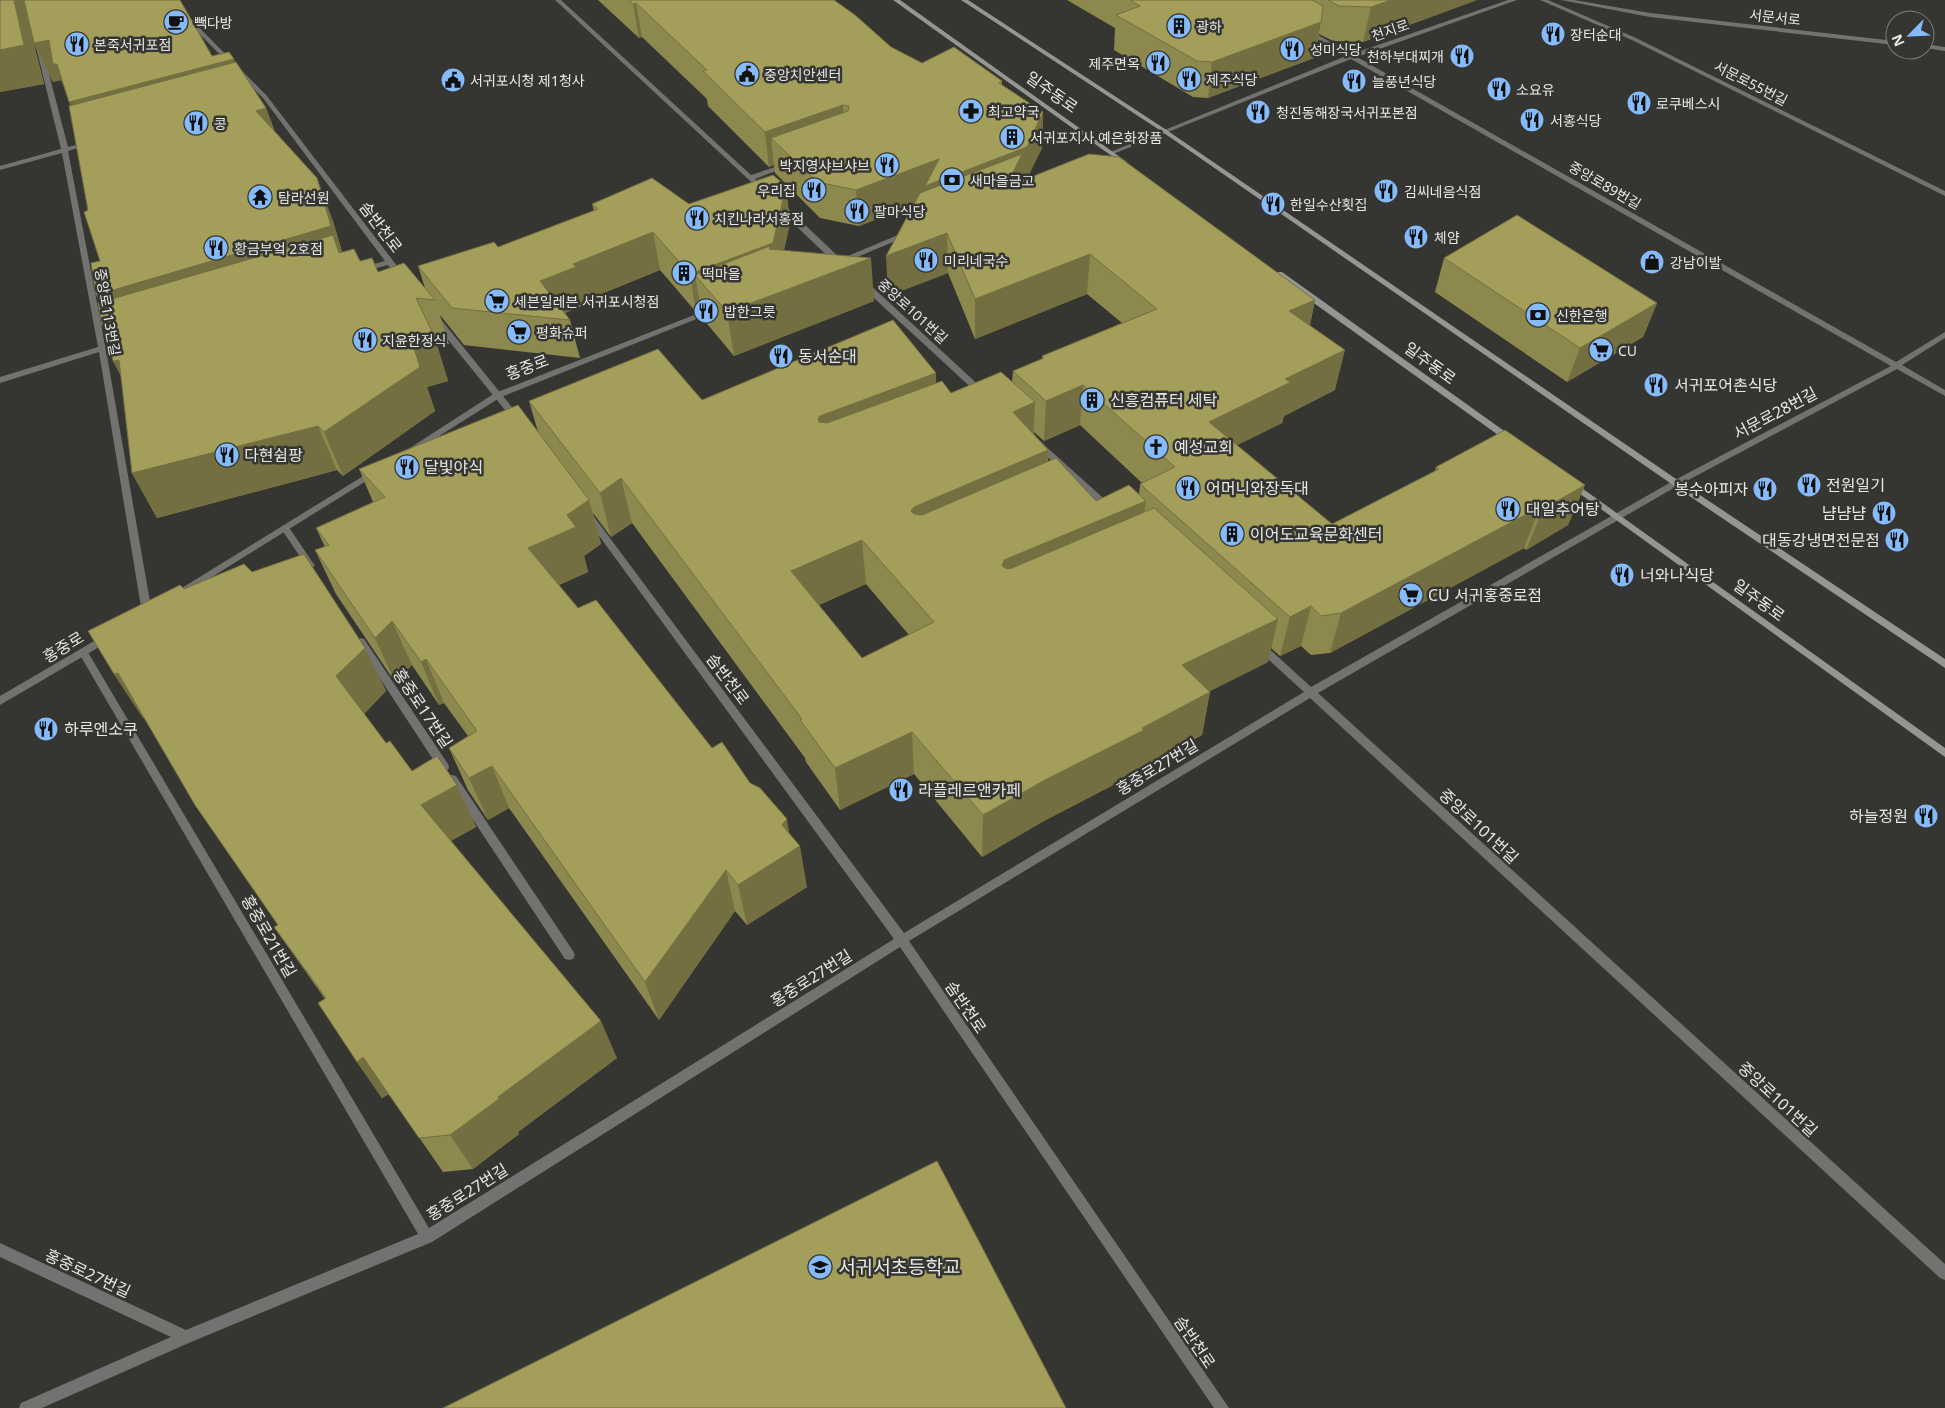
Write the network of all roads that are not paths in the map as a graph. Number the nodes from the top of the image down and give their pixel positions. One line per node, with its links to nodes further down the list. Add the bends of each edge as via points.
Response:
1 (169, 0): 23 (street, 솜반천로, via 261,98)
2 (558, 0): 20 (street, 중앙로101번길)
3 (896, 0): 15 (main road, 일주동로)
4 (964, 0): 12 (main road, 일주동로)
5 (1514, 0): 11 (street, 천지로)
6 (1543, 0): 21 (street, 서문로55번길, via 1634,39)
7 (1564, 0): 10 (street, 서문서로, via 1650,15)
8 (1302, 28): 11 (street, 중앙로89번길)
9 (36, 37): 14 (street, 중앙로113번길)
10 (1885, 42)
11 (1352, 56): 12 (street, 천지로); 33 (street, 중앙로89번길)
12 (1163, 130): 15 (street, 천지로); 44 (main road, 일주동로)
13 (94, 143): 14 (street)
14 (65, 151): 18 (street); 32 (street, 중앙로113번길)
15 (1111, 153): 16 (street); 19 (main road, 일주동로)
16 (1102, 156)
17 (795, 162): 20 (street)
18 (0, 168)
19 (1135, 170)
20 (750, 178): 24 (street, 중앙로101번길)
21 (1945, 194)
22 (920, 229): 24 (street)
23 (389, 262): 26 (street); 27 (street, 솜반천로)
24 (842, 268): 37 (street, 중앙로101번길)
25 (1272, 268): 40 (main road, 일주동로)
26 (351, 274)
27 (407, 284)
28 (728, 305): 36 (street, 홍중로)
29 (432, 314): 36 (street)
30 (1945, 334): 33 (street, 서문로28번길)
31 (112, 346): 32 (street)
32 (102, 349): 34 (street); 51 (street, 중앙로113번길, via 143,616)
33 (1896, 366): 35 (street, 중앙로89번길); 44 (street, 서문로28번길)
34 (0, 380)
35 (1945, 393)
36 (498, 395): 38 (street); 41 (street, 홍중로)
37 (992, 402)
38 (522, 427)
39 (1027, 434): 46 (street)
40 (1521, 447)
41 (392, 461)
42 (384, 466): 48 (street)
43 (1562, 476): 47 (main road, 일주동로)
44 (1676, 483): 47 (street, 서문로28번길); 56 (main road, 일주동로)
45 (582, 507): 60 (street, 솜반천로)
46 (1116, 515)
47 (1618, 517): 57 (street, 홍중로27번길); 59 (main road, 일주동로)
48 (285, 528): 49 (street); 50 (street)
49 (318, 577)
50 (172, 598)
51 (155, 608)
52 (115, 633): 55 (street, 홍중로)
53 (356, 635): 61 (street, 홍중로17번길)
54 (1252, 639): 57 (street, 중앙로101번길)
55 (83, 652): 58 (street, 홍중로); 62 (street, 홍중로21번길)
56 (1945, 664)
57 (1311, 692): 60 (street, 홍중로27번길); 64 (street, 중앙로101번길)
58 (0, 701)
59 (1945, 753)
60 (902, 940): 62 (street, 홍중로27번길); 67 (street, 솜반천로)
61 (569, 955)
62 (427, 1237): 65 (street, 홍중로27번길)
63 (0, 1250): 65 (street, 홍중로27번길)
64 (1945, 1273)
65 (186, 1337): 66 (street)
66 (26, 1408)
67 (1222, 1408)

